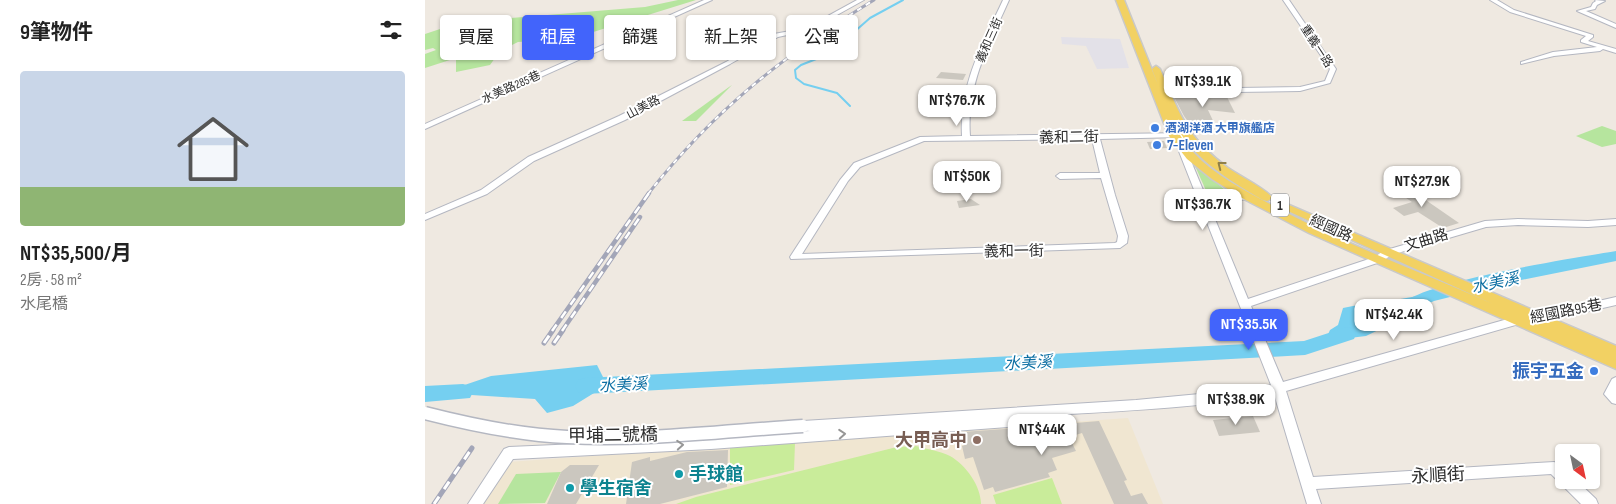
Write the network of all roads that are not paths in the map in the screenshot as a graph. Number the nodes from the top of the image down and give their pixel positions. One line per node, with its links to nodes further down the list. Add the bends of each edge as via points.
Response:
1 (709, 0): 14 (street, 水美路285巷)
2 (861, 0): 23 (street, 山美路, via 808,29 776,35 622,118 531,159 484,192)
3 (1006, 0): 17 (street, 義和三街, via 971,80 963,118)
4 (1120, 0): 15 (main road, 1)
5 (1127, 0): 13 (main road, 1)
6 (1286, 0): 13 (street, 重義一路, via 1333,69 1328,82 1300,89)
7 (1493, 0): 10 (street, via 1512,11 1591,36 1583,42)
8 (1598, 0): 9 (street, via 1602,1 1593,8 1580,11)
9 (1616, 26)
10 (1603, 49): 11 (street); 12 (street, via 1553,54)
11 (1616, 51)
12 (1523, 63)
13 (1166, 91): 15 (main road, 1)
14 (425, 127)
15 (1180, 135): 16 (street, 義和二街); 18 (main road, 1); 25 (main road, 經國路 / 1, one-way to 15, via 1277,204)
16 (1095, 136): 17 (street, 義和二街); 19 (street, 義和一街)
17 (965, 138): 26 (street, 義和二街, via 923,139 857,166 844,180)
18 (1182, 149): 21 (main road, 經國路 / 1); 22 (street)
19 (1106, 175): 20 (street); 26 (street, 義和一街, via 1123,236 1122,243 1117,246)
20 (1060, 176)
21 (1247, 196): 22 (street); 25 (main road, 經國路 / 1, via 1299,223)
22 (1206, 205): 28 (street)
23 (425, 217)
24 (1616, 222): 25 (street, 文曲路, via 1485,224)
25 (1383, 256): 28 (street, 文曲路); 29 (main road, 經國路 / 1, via 1435,274); 29 (main road, 經國路 / 1, via 1496,311)
26 (795, 257)
27 (1616, 300): 30 (street, 經國路95巷)
28 (1245, 304): 33 (street)
29 (1513, 313): 30 (main road, 1); 32 (main road, 1); 33 (street)
30 (1540, 319): 31 (main road, 1)
31 (1616, 352)
32 (1616, 363)
33 (1276, 382): 36 (street, via 1242,395); 39 (street)
34 (1616, 382): 35 (street, via 1610,394)
35 (1616, 399)
36 (1078, 409): 37 (street, 甲埔二號橋, bridge, via 620,437 510,432); 41 (street, one-way to 36, via 509,453 622,449 1047,419)
37 (425, 413)
38 (1555, 469): 39 (street, 永順街)
39 (1308, 483): 42 (street)
40 (1575, 489): 43 (street, 永順街)
41 (475, 504)
42 (1314, 504)
43 (1591, 504)

